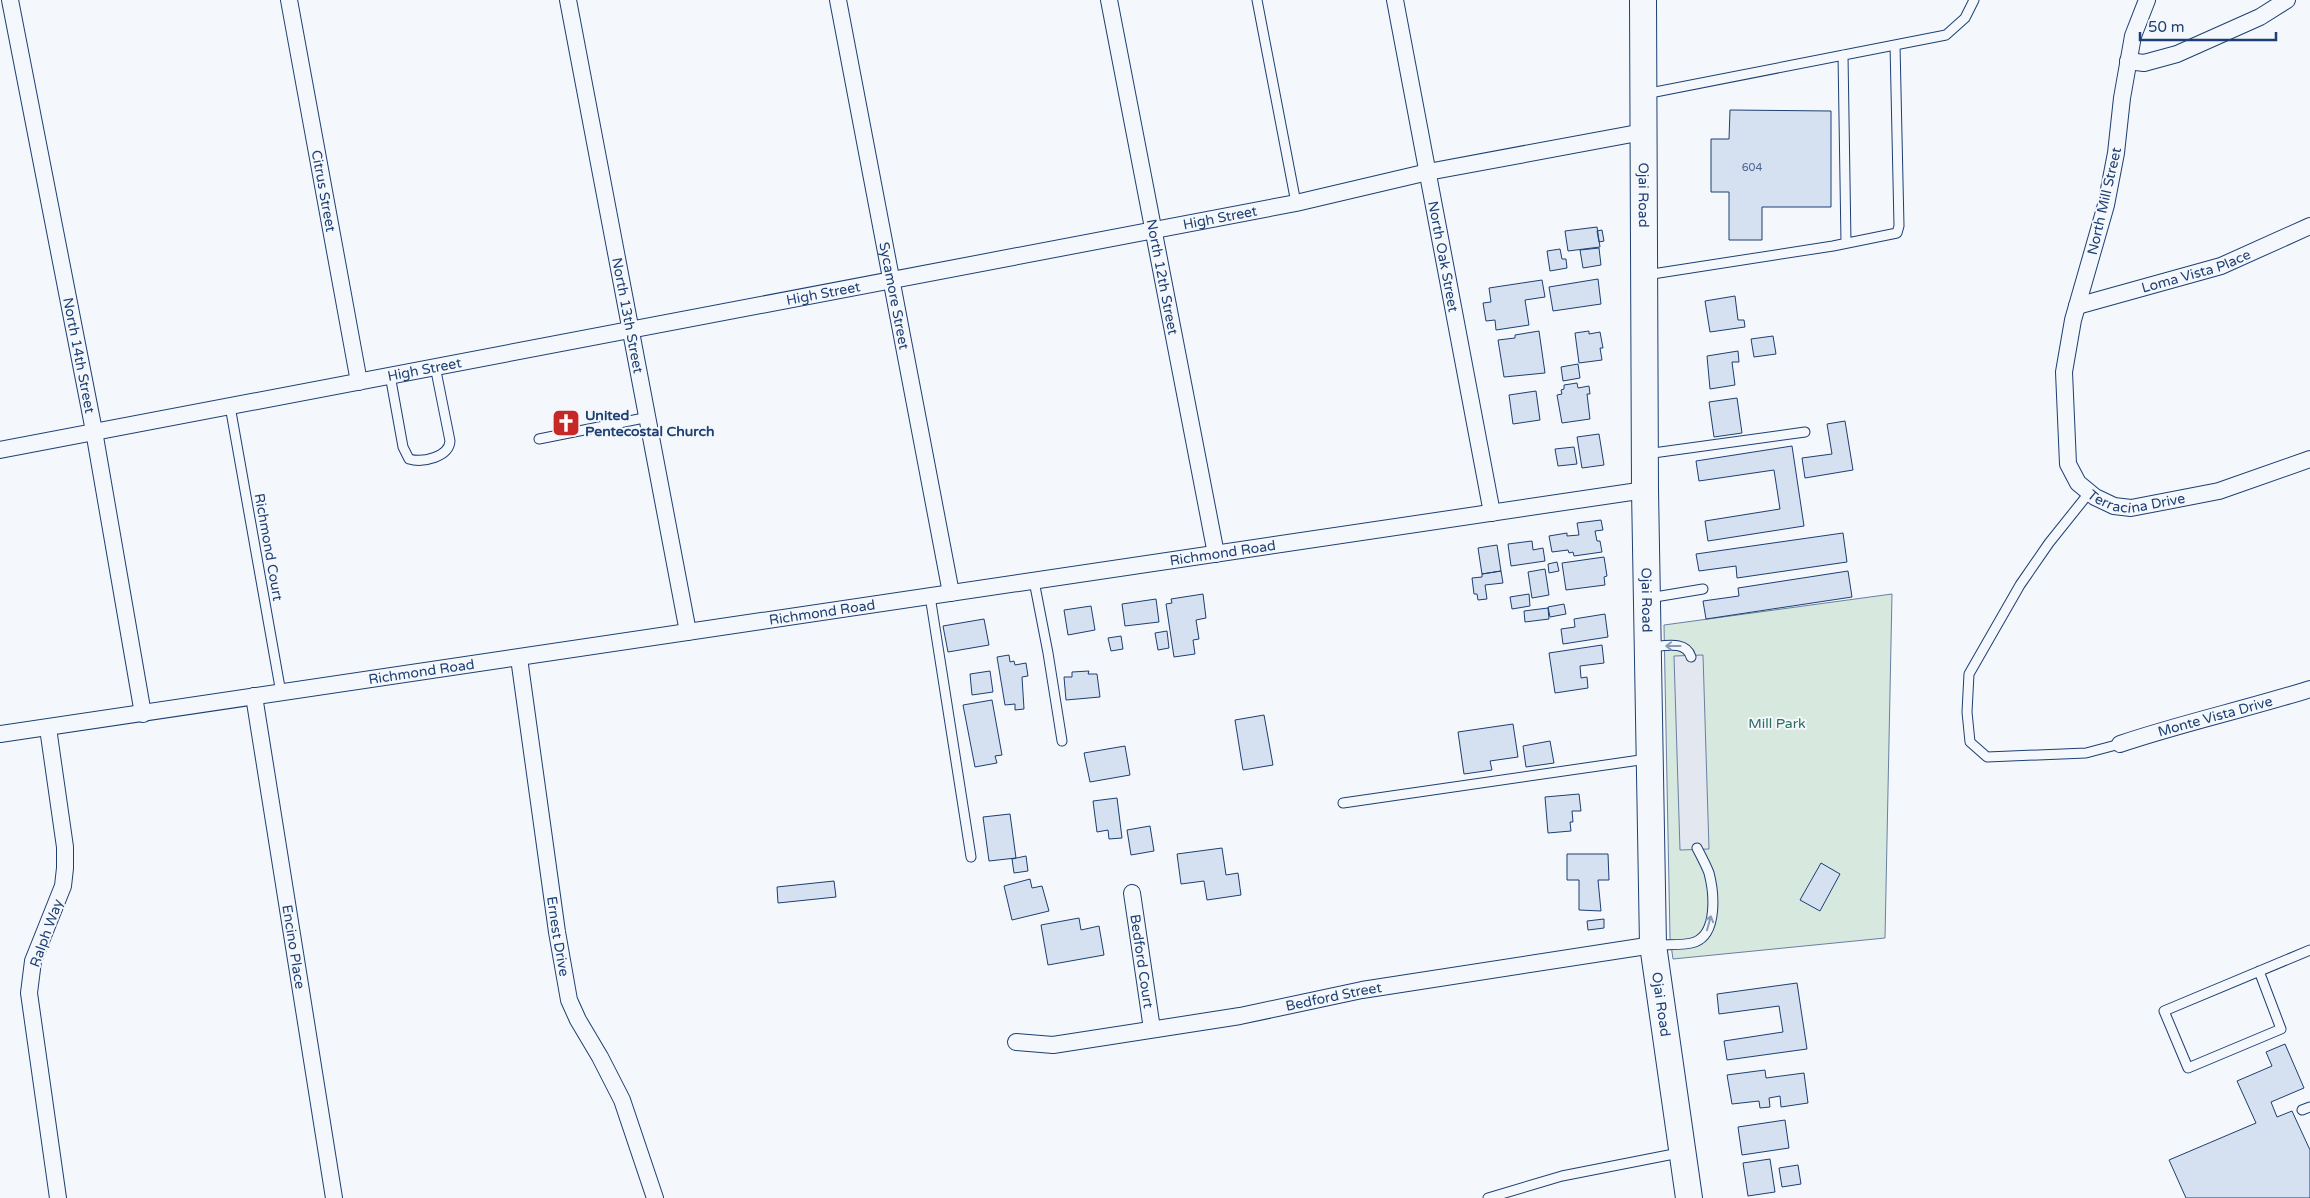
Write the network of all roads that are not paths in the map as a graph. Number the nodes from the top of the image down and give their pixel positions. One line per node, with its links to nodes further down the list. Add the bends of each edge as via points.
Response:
1 (10, 0): 32 (street, North 14th Street)
2 (289, 0): 29 (street, Citrus Street)
3 (568, 0): 25 (street, North 13th Street)
4 (838, 0): 23 (street, Sycamore Street)
5 (1109, 0): 20 (street, North 12th Street)
6 (1257, 0): 18 (lane)
7 (1395, 0): 17 (street, North Oak Street)
8 (1643, 0): 15 (main road, Ojai Road)
9 (1974, 0): 12 (lane, via 1965,18 1946,36)
10 (2147, 0): 14 (street, North Mill Street)
11 (2287, 0): 14 (street, via 2260,17 2177,54 2144,63)
12 (1895, 46): 13 (lane); 21 (lane, via 1899,226 1897,233)
13 (1843, 55): 15 (lane); 21 (lane)
14 (2128, 60): 24 (street, North Mill Street, via 2106,205)
15 (1644, 94): 16 (main road, Ojai Road)
16 (1643, 132): 17 (street, High Street); 22 (main road, Ojai Road)
17 (1428, 172): 18 (street, High Street); 40 (street, North Oak Street)
18 (1296, 203): 20 (street, High Street)
19 (2310, 226): 24 (street, Loma Vista Place, via 2221,266)
20 (1153, 229): 23 (street, High Street); 41 (street, North 12th Street)
21 (1846, 242): 22 (lane)
22 (1645, 275): 36 (main road, Ojai Road)
23 (891, 280): 25 (street, High Street); 44 (street, Sycamore Street)
24 (2077, 306): 27 (street, North Mill Street)
25 (631, 329): 26 (street, High Street); 31 (street, North 13th Street)
26 (435, 366): 28 (street, High Street); 28 (lane, via 450,441 450,448 444,454 409,459 403,447)
27 (2064, 372): 39 (street, Terracina Drive, via 2068,464)
28 (390, 376): 29 (street, High Street)
29 (359, 382): 30 (street, High Street)
30 (230, 406): 32 (street, High Street); 52 (lane, Richmond Court)
31 (649, 417): 34 (lane); 47 (street, North 13th Street)
32 (94, 431): 35 (street, High Street); 54 (street, North 14th Street)
33 (1805, 432): 36 (lane)
34 (539, 439)
35 (0, 450)
36 (1646, 454): 38 (main road, Ojai Road)
37 (2310, 459): 39 (street, Terracina Drive, via 2219,491 2140,508 2114,506)
38 (1645, 490): 40 (street, Richmond Road); 46 (main road, Ojai Road)
39 (2088, 493): 58 (lane, via 2020,586 1969,674 1967,712 1970,742 1987,757 2086,754)
40 (1492, 513): 41 (street, Richmond Road)
41 (1216, 554): 42 (street, Richmond Road)
42 (1034, 581): 44 (street, Richmond Road); 57 (lane)
43 (1703, 589): 46 (lane)
44 (951, 592): 45 (street, Richmond Road)
45 (930, 596): 47 (street, Richmond Road); 62 (lane)
46 (1648, 598): 48 (main road, Ojai Road)
47 (688, 632): 50 (street, Richmond Road)
48 (1648, 648): 49 (lane, one-way to 48, via 1686,648 1679,646); 59 (main road, Ojai Road)
49 (1691, 657)
50 (519, 658): 52 (street, Richmond Road); 72 (street, Ernest Drive, via 557,932 570,1000 622,1100)
51 (2310, 689): 58 (street, Monte Vista Drive)
52 (281, 693): 53 (street, Richmond Road)
53 (254, 696): 54 (street, Richmond Road); 71 (street, Encino Place)
54 (143, 714): 55 (street, Richmond Road)
55 (48, 728): 56 (street, Richmond Road); 70 (street, Ralph Way, via 65,847 65,868 63,886 33,961 29,993)
56 (0, 734)
57 (1062, 740)
58 (2120, 744)
59 (1650, 759): 60 (lane); 64 (main road, Ojai Road)
60 (1343, 803)
61 (1697, 848): 64 (lane, one-way to 61, via 1695,942 1705,934 1710,922 1711,886)
62 (971, 857)
63 (1132, 894): 67 (street, Bedford Court)
64 (1653, 945): 67 (street, Bedford Street, via 1362,990 1240,1016); 69 (main road, Ojai Road)
65 (2310, 950): 66 (lane)
66 (2259, 971): 66 (lane, via 2164,1011 2188,1068 2281,1029)
67 (1152, 1029): 68 (street, Bedford Street, via 1053,1045)
68 (1016, 1042)
69 (1682, 1153): 73 (lane, via 1562,1176); 74 (main road, Ojai Road)
70 (58, 1198)
71 (334, 1198)
72 (655, 1198)
73 (1488, 1198)
74 (1689, 1198)

